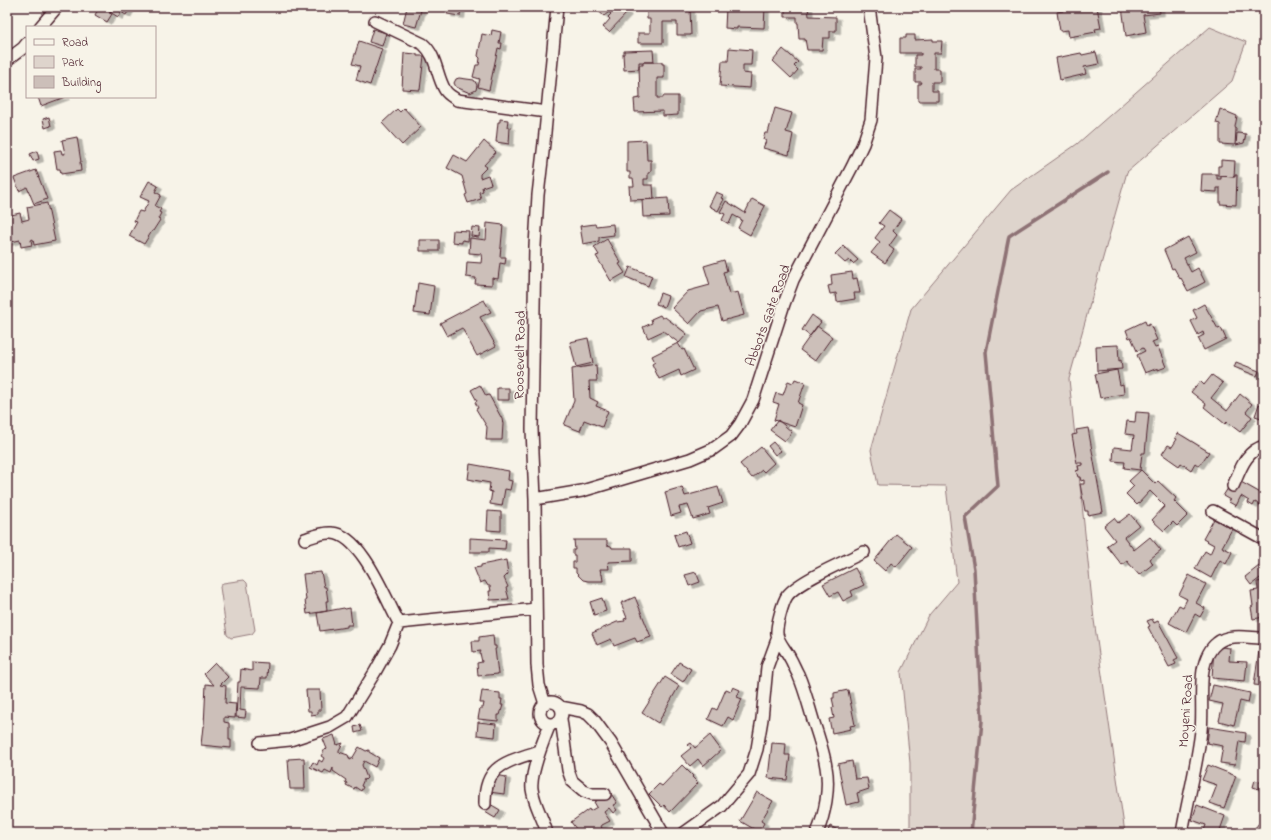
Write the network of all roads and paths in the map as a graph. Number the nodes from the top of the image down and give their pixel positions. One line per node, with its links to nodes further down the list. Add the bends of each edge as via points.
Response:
1 (57, 7): 5 (street)
2 (557, 7): 8 (street, Roosevelt Road)
3 (869, 7): 11 (street, Abbots Gate Road, via 876,58 871,120 852,167 793,280 753,400 732,436 713,449 690,459 582,491)
4 (375, 20): 8 (street, via 428,48 445,90 458,100)
5 (41, 26)
6 (26, 44): 7 (street)
7 (7, 60)
8 (547, 112): 11 (street, Roosevelt Road, via 538,195 536,246 532,429)
9 (1264, 446): 10 (street, via 1251,453 1245,460)
10 (1233, 486)
11 (535, 499): 16 (street, Roosevelt Road)
12 (1213, 511): 14 (street)
13 (305, 539): 17 (street, via 332,533 354,544 366,559)
14 (1264, 539)
15 (864, 552): 18 (street, via 828,569 792,591 787,596 777,628)
16 (536, 609): 17 (street); 20 (street, Roosevelt Road, via 537,665 539,685)
17 (399, 623): 24 (street, via 379,665 346,717 330,727 290,740)
18 (778, 637): 30 (street, via 767,667 757,749 749,774 722,806); 31 (street, via 799,678 827,769 825,805)
19 (1264, 638): 32 (street, Moyeni Road, via 1227,637 1216,643 1206,658 1202,685 1201,730)
20 (545, 704): 21 (street, via 553,702); 23 (street, via 542,707 542,719)
21 (560, 707): 22 (street); 29 (street, via 581,711 594,720 611,743)
22 (561, 719): 23 (street); 26 (street, via 572,781 584,791)
23 (550, 724): 25 (street)
24 (260, 743)
25 (539, 751): 27 (street, via 495,770 488,782); 28 (street, via 532,777 532,789)
26 (605, 794)
27 (485, 804)
28 (546, 833)
29 (663, 833)
30 (684, 833)
31 (816, 833)
32 (1182, 833)

